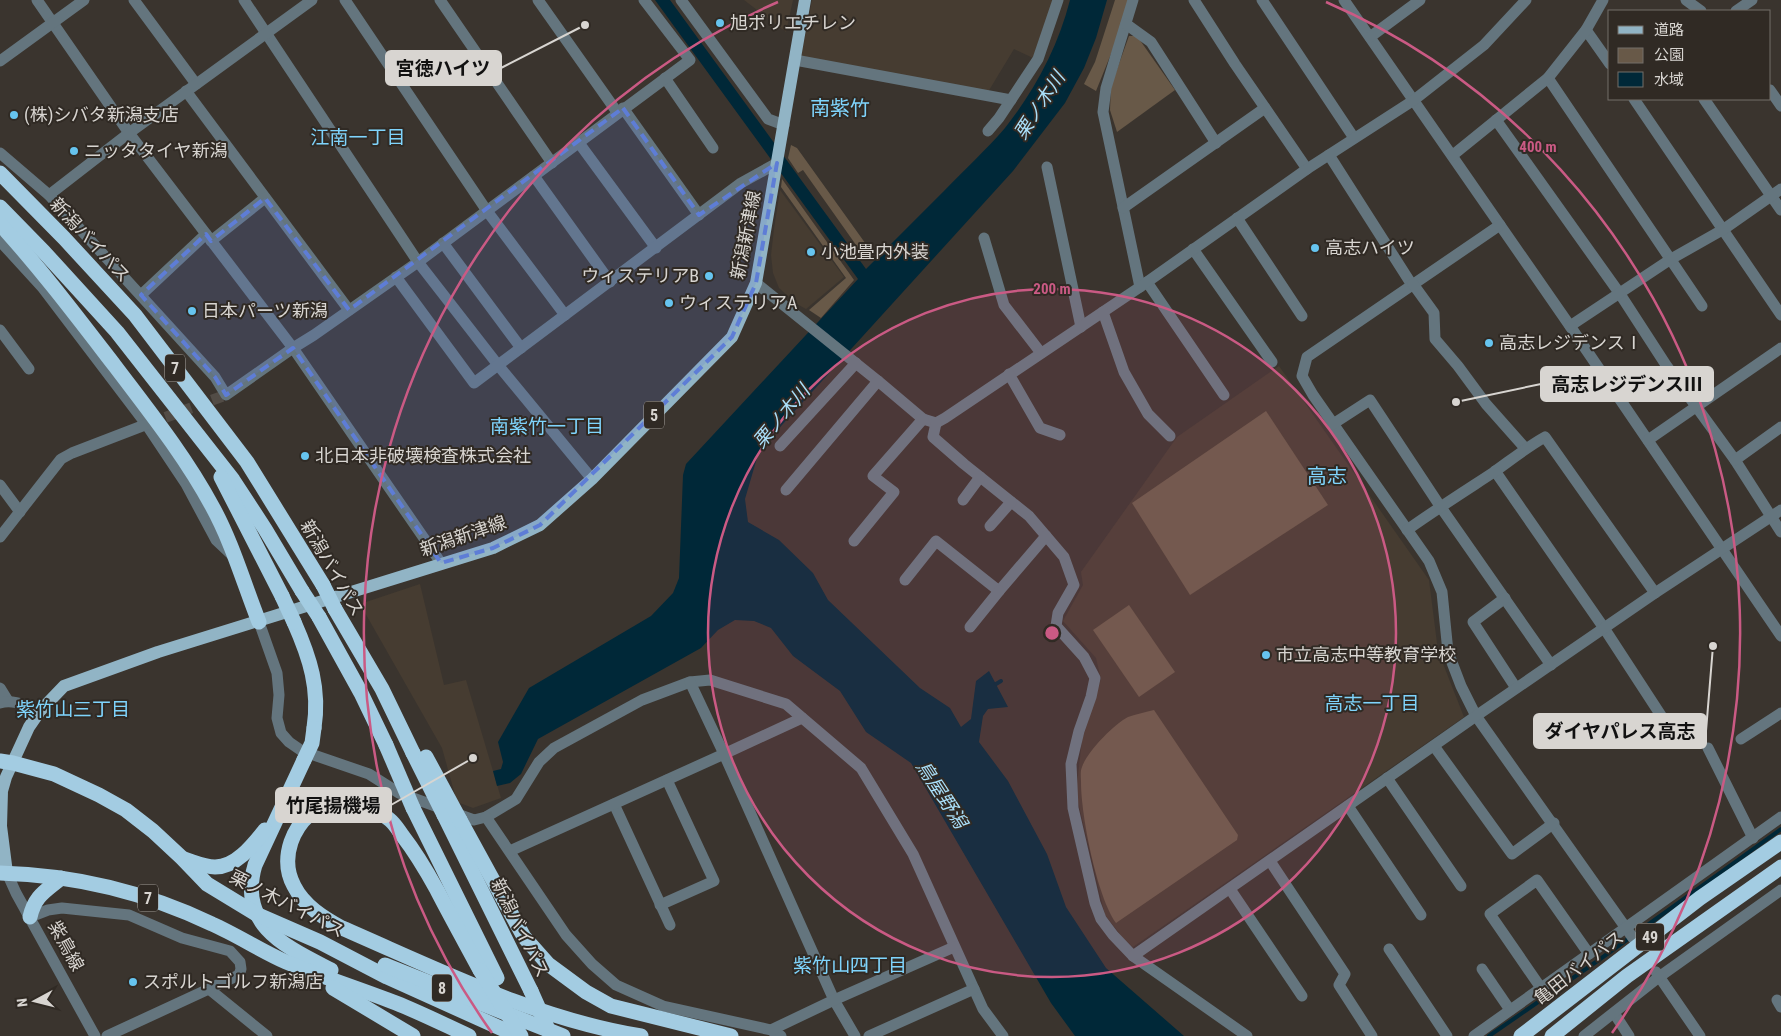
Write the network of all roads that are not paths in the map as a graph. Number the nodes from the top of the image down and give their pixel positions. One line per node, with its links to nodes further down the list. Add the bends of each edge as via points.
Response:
1 (37, 0): 24 (street)
2 (84, 0): 24 (street)
3 (134, 0): 34 (street)
4 (244, 0): 27 (street)
5 (312, 0): 27 (street)
6 (345, 0): 66 (street)
7 (440, 0): 54 (street)
8 (538, 0): 42 (street)
9 (644, 0): 32 (street, via 690,60)
10 (682, 0): 44 (street, via 768,119)
11 (806, 0): 29 (main road, 新潟新津線 / 5)
12 (1058, 0): 36 (street, via 1038,59)
13 (1133, 0): 25 (street)
14 (1194, 0): 41 (street)
15 (1262, 0): 47 (street)
16 (1344, 0): 28 (street)
17 (1420, 0): 28 (street)
18 (1526, 0): 37 (street, via 1484,45)
19 (1603, 0): 26 (street)
20 (1686, 0): 22 (street)
21 (1747, 1): 23 (street)
22 (1700, 10)
23 (1737, 10)
24 (53, 23): 30 (street); 46 (street)
25 (1126, 24): 49 (street, via 1151,42); 64 (street, via 1106,88 1103,112)
26 (1586, 30): 31 (street); 33 (street)
27 (266, 33): 34 (street); 79 (street)
28 (1370, 37): 37 (street)
29 (795, 60): 36 (street); 44 (main road, 新潟新津線 / 5)
30 (0, 61)
31 (1608, 61)
32 (665, 78): 42 (street); 50 (street)
33 (1548, 78): 43 (street); 78 (street)
34 (191, 88): 46 (street); 62 (street)
35 (1771, 91): 40 (street)
36 (1011, 100): 45 (street)
37 (1414, 100): 47 (street); 53 (street)
38 (1635, 100): 71 (street)
39 (1705, 100): 60 (street)
40 (1781, 106)
41 (1265, 108): 49 (street); 57 (street)
42 (620, 110): 48 (street); 67 (street)
43 (1496, 120): 53 (street); 85 (street)
44 (784, 125): 55 (main road, 新潟新津線 / 5)
45 (988, 131)
46 (129, 133): 61 (street); 72 (street)
47 (1354, 138): 52 (street)
48 (578, 143): 54 (street); 76 (street)
49 (1216, 143): 64 (street)
50 (713, 148)
51 (0, 153): 61 (street)
52 (1329, 155): 57 (street); 84 (street)
53 (1453, 155): 70 (street)
54 (552, 163): 59 (street)
55 (777, 163): 67 (street, via 741,183); 82 (main road, 新潟新津線 / 5)
56 (1047, 167): 94 (street)
57 (1307, 169): 68 (street)
58 (0, 172): 162 (highway, 新潟バイパス / 7, bridge, via 135,314 247,462 323,585)
59 (534, 176): 66 (street); 81 (street)
60 (1776, 193): 65 (street); 71 (street)
61 (49, 195): 86 (street)
62 (266, 198): 72 (street); 88 (street)
63 (0, 208): 116 (highway, 新潟バイパス / 7, via 117,332)
64 (1123, 208): 83 (street)
65 (1781, 210)
66 (487, 211): 75 (street); 90 (street)
67 (699, 215): 76 (street)
68 (1237, 218): 77 (street); 92 (street)
69 (0, 224): 138 (highway, via 56,289 185,460 213,507)
70 (1500, 224): 84 (street); 93 (street)
71 (1724, 229): 78 (street); 91 (street)
72 (209, 238): 86 (street); 96 (street)
73 (984, 238): 99 (street, via 1004,305)
74 (0, 241): 110 (street, via 42,287)
75 (443, 243): 79 (street); 97 (street)
76 (656, 248): 81 (street)
77 (1193, 249): 83 (street); 101 (street)
78 (1671, 259): 85 (street); 87 (street)
79 (418, 262): 80 (street); 102 (street)
80 (396, 277): 88 (street); 102 (street, via 474,383)
81 (610, 282): 90 (street)
82 (756, 283): 100 (street); 122 (main road, 新潟新津線 / 5, via 732,337)
83 (1143, 284): 89 (street); 106 (street)
84 (1413, 284): 111 (street, via 1307,357 1302,376); 118 (street, via 1434,313 1435,339)
85 (1620, 294): 93 (street); 107 (street)
86 (141, 295): 96 (street, via 215,377 226,395)
87 (1702, 306)
88 (350, 310): 96 (street)
89 (1103, 312): 94 (street); 114 (street, via 1124,372 1148,414)
90 (566, 315): 97 (street)
91 (1781, 315)
92 (1302, 316)
93 (1570, 326): 115 (street)
94 (1081, 327): 99 (street)
95 (0, 330): 103 (street)
96 (293, 348): 139 (street)
97 (521, 348): 102 (street)
98 (1781, 348): 107 (street)
99 (1041, 353): 104 (street)
100 (854, 361): 105 (street); 117 (street)
101 (1272, 362)
102 (498, 365): 122 (street)
103 (29, 369)
104 (1009, 374): 109 (street); 113 (street, via 1040,428)
105 (878, 380): 108 (street); 124 (street)
106 (1224, 395)
107 (1697, 407): 115 (street); 119 (street)
108 (922, 418): 109 (street); 136 (street, via 874,476 894,492)
109 (936, 423): 121 (street, via 933,437)
110 (148, 424): 129 (street, via 61,459); 138 (street, via 216,540)
111 (1333, 424): 127 (street, via 1370,400); 132 (street)
112 (1781, 427): 119 (street)
113 (1060, 435)
114 (1170, 436)
115 (1648, 440): 137 (street)
116 (204, 445): 168 (highway, 7, bridge, via 294,622 305,647 316,690 317,710 312,743); 212 (highway, 新潟バイパス / 7, bridge, via 233,480 254,513 319,617 361,693 413,808 497,978)
117 (780, 446)
118 (1525, 448): 120 (street); 142 (street, via 1545,436)
119 (1735, 460): 130 (street)
120 (1495, 471): 127 (street); 146 (street)
121 (980, 477): 125 (street); 126 (street)
122 (592, 479): 139 (main road, 新潟新津線 / 5, via 540,525 493,548)
123 (0, 485): 129 (street)
124 (786, 490)
125 (963, 500)
126 (1011, 502): 131 (street); 134 (street, via 1029,516)
127 (1440, 506): 132 (street); 143 (street)
128 (1781, 510): 130 (street)
129 (20, 512): 135 (street)
130 (1771, 517): 133 (street); 137 (street)
131 (990, 526)
132 (1407, 530): 155 (street, via 1429,561 1442,592 1448,652)
133 (1781, 532)
134 (1046, 536): 141 (street); 193 (street, via 1064,557 1074,584 1058,613 1056,626 1084,657 1095,678 1071,764 1073,808 1101,919)
135 (0, 537)
136 (854, 541)
137 (1722, 549): 142 (street); 147 (street)
138 (234, 557): 144 (highway)
139 (441, 563): 144 (main road, 新潟新津線 / 5)
140 (904, 580): 141 (street, via 936,541)
141 (999, 591): 145 (street)
142 (1655, 593): 146 (street)
143 (1505, 598): 148 (street); 151 (street, via 1473,622)
144 (258, 622): 153 (main road, 新潟新津線 / 5, via 158,652 64,686); 169 (street, via 277,673 277,718 281,732 289,742 302,752 369,774 398,793 474,820)
145 (970, 627)
146 (1604, 628): 148 (street); 158 (street)
147 (1781, 636)
148 (1551, 665): 151 (street)
149 (690, 682): 156 (street, via 710,680 786,704); 161 (street); 169 (street, via 642,700 554,748 539,762 516,799)
150 (0, 688): 152 (street)
151 (1516, 688): 155 (street)
152 (4, 702): 153 (street, via 20,703)
153 (40, 711): 163 (main road, 新潟新津線 / 5)
154 (1781, 713): 157 (street)
155 (1476, 716): 159 (street); 171 (street)
156 (802, 718): 161 (street); 190 (street, via 861,768 913,854)
157 (1741, 739)
158 (1677, 740)
159 (1434, 746): 164 (street); 171 (street, via 1512,854)
160 (1708, 748): 172 (street)
161 (724, 754): 165 (street); 201 (street)
162 (420, 755): 213 (highway, 新潟バイパス, bridge, via 444,815); 216 (highway, bridge, via 524,937 548,964 611,1006)
163 (6, 762): 175 (highway, 栗ノ木バイパス / 7, via 54,774 99,795 154,831); 178 (main road, 新潟新津線 / 5, via 1,826)
164 (1387, 778): 167 (street); 180 (street)
165 (667, 780): 166 (street); 183 (street, via 714,882)
166 (614, 804): 174 (street); 183 (street)
167 (1348, 806): 176 (street); 185 (street)
168 (280, 810): 175 (highway, 7, via 255,843 225,866 214,867); 184 (highway, via 250,881)
169 (486, 817): 174 (street)
170 (1781, 817): 172 (street)
171 (1554, 823): 188 (street)
172 (1753, 838): 188 (street)
173 (1781, 842): 223 (highway, 亀田バイパス / 49, via 1700,898)
174 (510, 851): 205 (street, via 566,935 616,985 663,1006)
175 (182, 858): 184 (highway, 栗ノ木バイパス / 7, via 207,884)
176 (1270, 861): 181 (street); 220 (street, via 1345,974 1339,985)
177 (1781, 867): 224 (highway, 亀田バイパス / 49, via 1627,976)
178 (4, 873): 179 (highway, 7); 186 (street, 紫鳥線)
179 (61, 878): 186 (highway, via 38,896); 194 (highway, 7, via 120,889 171,906)
180 (1461, 886)
181 (1230, 888): 193 (street); 200 (street)
182 (1781, 890): 196 (street)
183 (660, 905): 187 (street)
184 (258, 915): 189 (highway, 栗ノ木バイパス / 7); 202 (highway, via 268,931 284,945)
185 (1421, 915)
186 (30, 917): 198 (street, via 62,908 129,914 182,938 230,951 240,962 239,975); 207 (street, 紫鳥線)
187 (670, 925)
188 (1630, 933): 192 (street)
189 (320, 942): 212 (highway, 栗ノ木バイパス / 7, via 387,977); 214 (highway, 8)
190 (954, 947): 199 (street); 201 (street)
191 (1389, 949): 221 (street)
192 (1589, 954): 197 (street); 197 (street, via 1537,880 1490,914)
193 (1133, 956): 219 (street)
194 (285, 961): 202 (highway, 7); 210 (highway)
195 (1482, 969): 203 (street)
196 (1657, 974): 204 (street); 227 (street)
197 (1541, 988): 203 (street)
198 (209, 989): 208 (street); 209 (street)
199 (974, 989): 206 (street); 218 (street)
200 (1302, 996)
201 (834, 1000): 205 (street); 217 (street)
202 (397, 1004): 211 (highway, 7)
203 (1510, 1010): 222 (street)
204 (1614, 1013): 225 (street); 226 (street)
205 (776, 1033)
206 (998, 1035)
207 (95, 1036)
208 (107, 1036)
209 (266, 1036)
210 (413, 1036)
211 (469, 1036)
212 (521, 1036): 215 (highway, bridge, via 480,970 418,855 390,820 368,807 343,802 316,809 303,820 290,848 290,876 304,901 326,919 342,928 508,998 586,1024)
213 (551, 1036)
214 (563, 1036)
215 (641, 1036)
216 (731, 1036)
217 (855, 1036)
218 (869, 1036)
219 (1247, 1036)
220 (1372, 1036)
221 (1447, 1036)
222 (1474, 1036)
223 (1522, 1036)
224 (1552, 1036)
225 (1584, 1036)
226 (1629, 1036)
227 (1700, 1036)

